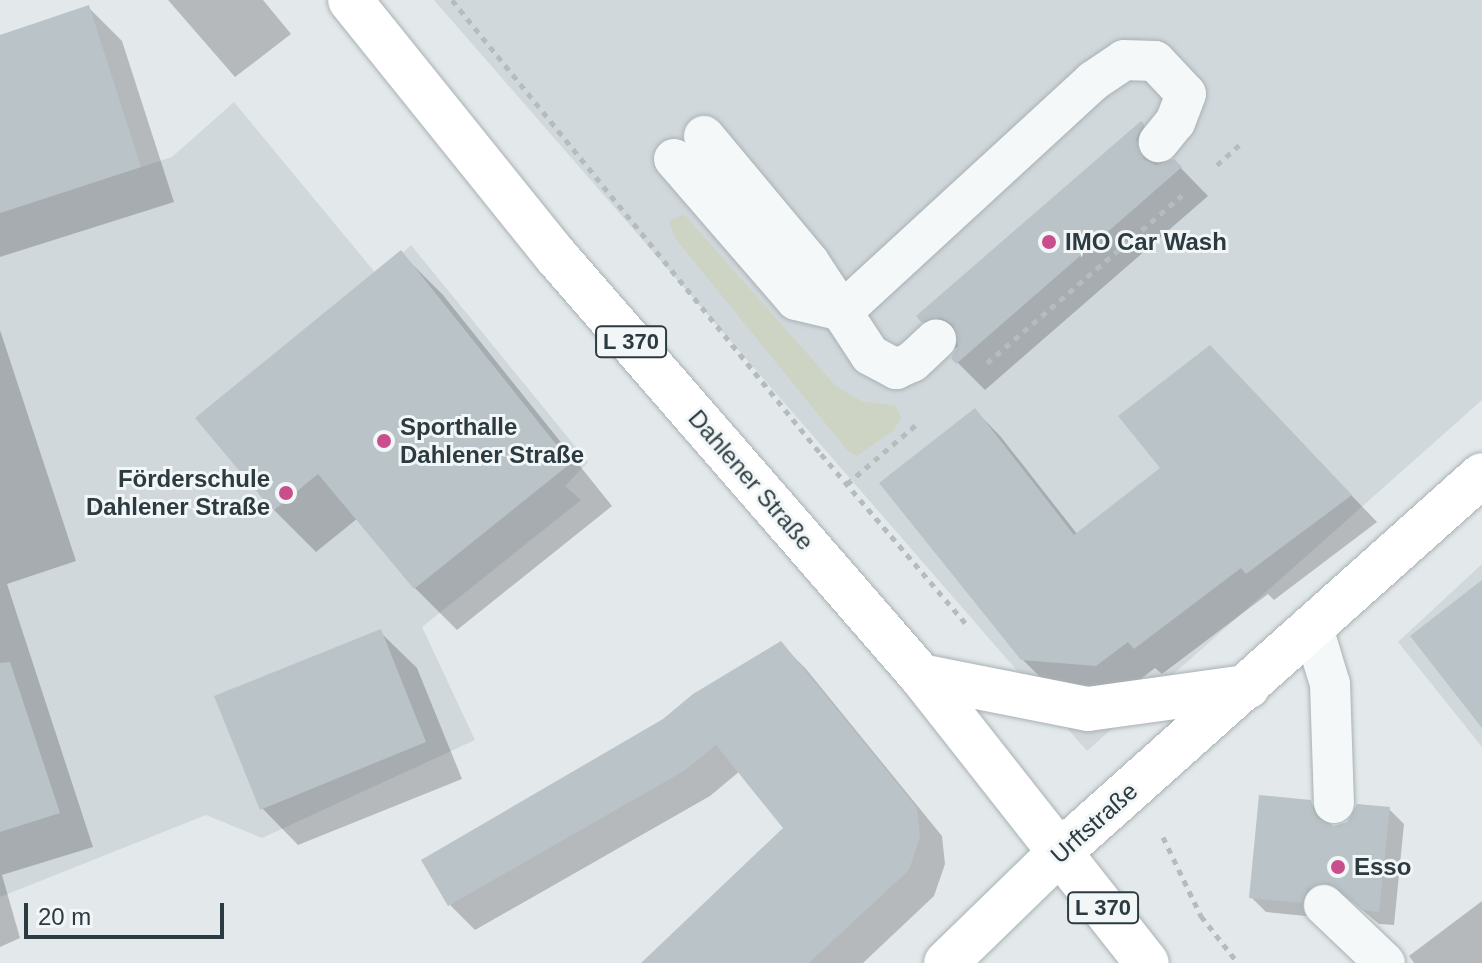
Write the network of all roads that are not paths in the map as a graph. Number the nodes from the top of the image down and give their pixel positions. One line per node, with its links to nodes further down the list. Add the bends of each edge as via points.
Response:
1 (350, 0): 8 (main road, Dahlener Straße / L 370, via 556,256)
2 (1159, 142): 4 (lane, via 1175,122 1186,94 1155,61 1124,60 1070,101)
3 (689, 147): 4 (lane, via 796,300)
4 (843, 311): 5 (lane, via 870,355 896,369)
5 (936, 340)
6 (1482, 475): 7 (main road, Urftstraße)
7 (1313, 628): 9 (main road, Urftstraße); 10 (lane, via 1330,684)
8 (921, 676): 9 (main road, via 1088,709); 11 (main road, Dahlener Straße / L 370)
9 (1247, 687): 11 (main road, Urftstraße)
10 (1334, 803)
11 (1059, 853): 13 (main road, Urftstraße); 14 (main road, Dahlener Straße / L 370)
12 (1324, 905): 15 (lane)
13 (946, 963)
14 (1147, 963)
15 (1385, 963)

